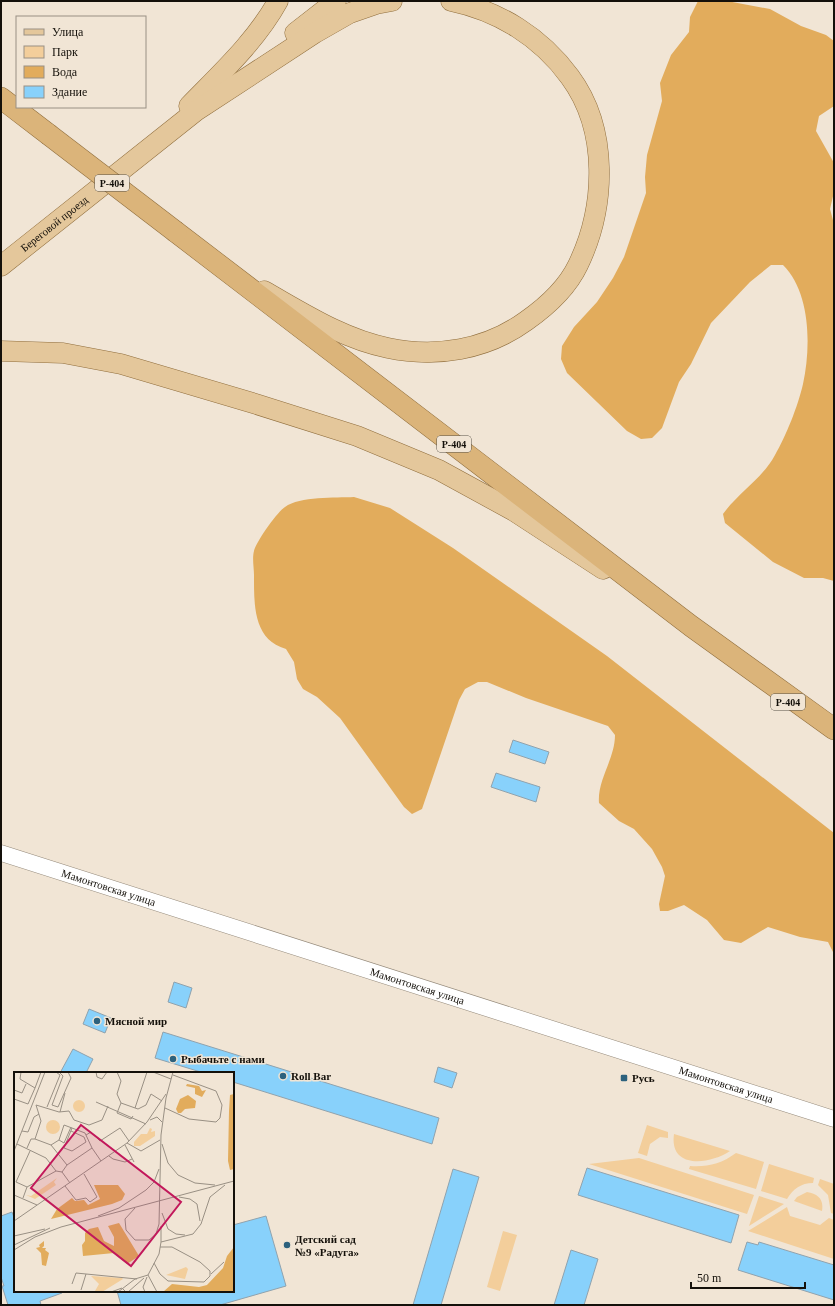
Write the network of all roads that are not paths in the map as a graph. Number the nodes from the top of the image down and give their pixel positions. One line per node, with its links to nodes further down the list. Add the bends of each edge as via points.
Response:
1 (278, 1): 11 (main road, via 270,16 243,51)
2 (336, 1): 9 (main road)
3 (392, 1): 9 (main road, via 350,14 315,33)
4 (451, 1): 12 (main road, via 484,10 531,36 571,77 586,105 599,161 599,195 592,229 578,266 563,289 514,330 490,342 456,351 423,352 388,348 355,339 316,321)
5 (1, 90): 7 (main road)
6 (1, 98): 10 (highway, Р-404)
7 (16, 107)
8 (17, 108): 10 (main road)
9 (196, 111): 11 (main road)
10 (21, 113): 12 (highway, Р-404, bridge)
11 (144, 152): 13 (main road, Береговой проезд)
12 (217, 263): 15 (highway, Р-404)
13 (1, 266)
14 (1, 350): 15 (main road, via 63,353 121,364 358,436 439,470 514,512)
15 (691, 626): 16 (highway, Р-404)
16 (742, 664): 17 (highway, Р-404); 18 (highway, Р-404)
17 (834, 729)
18 (834, 740)
19 (1, 853): 20 (street, Мамонтовская улица)
20 (834, 1119)

